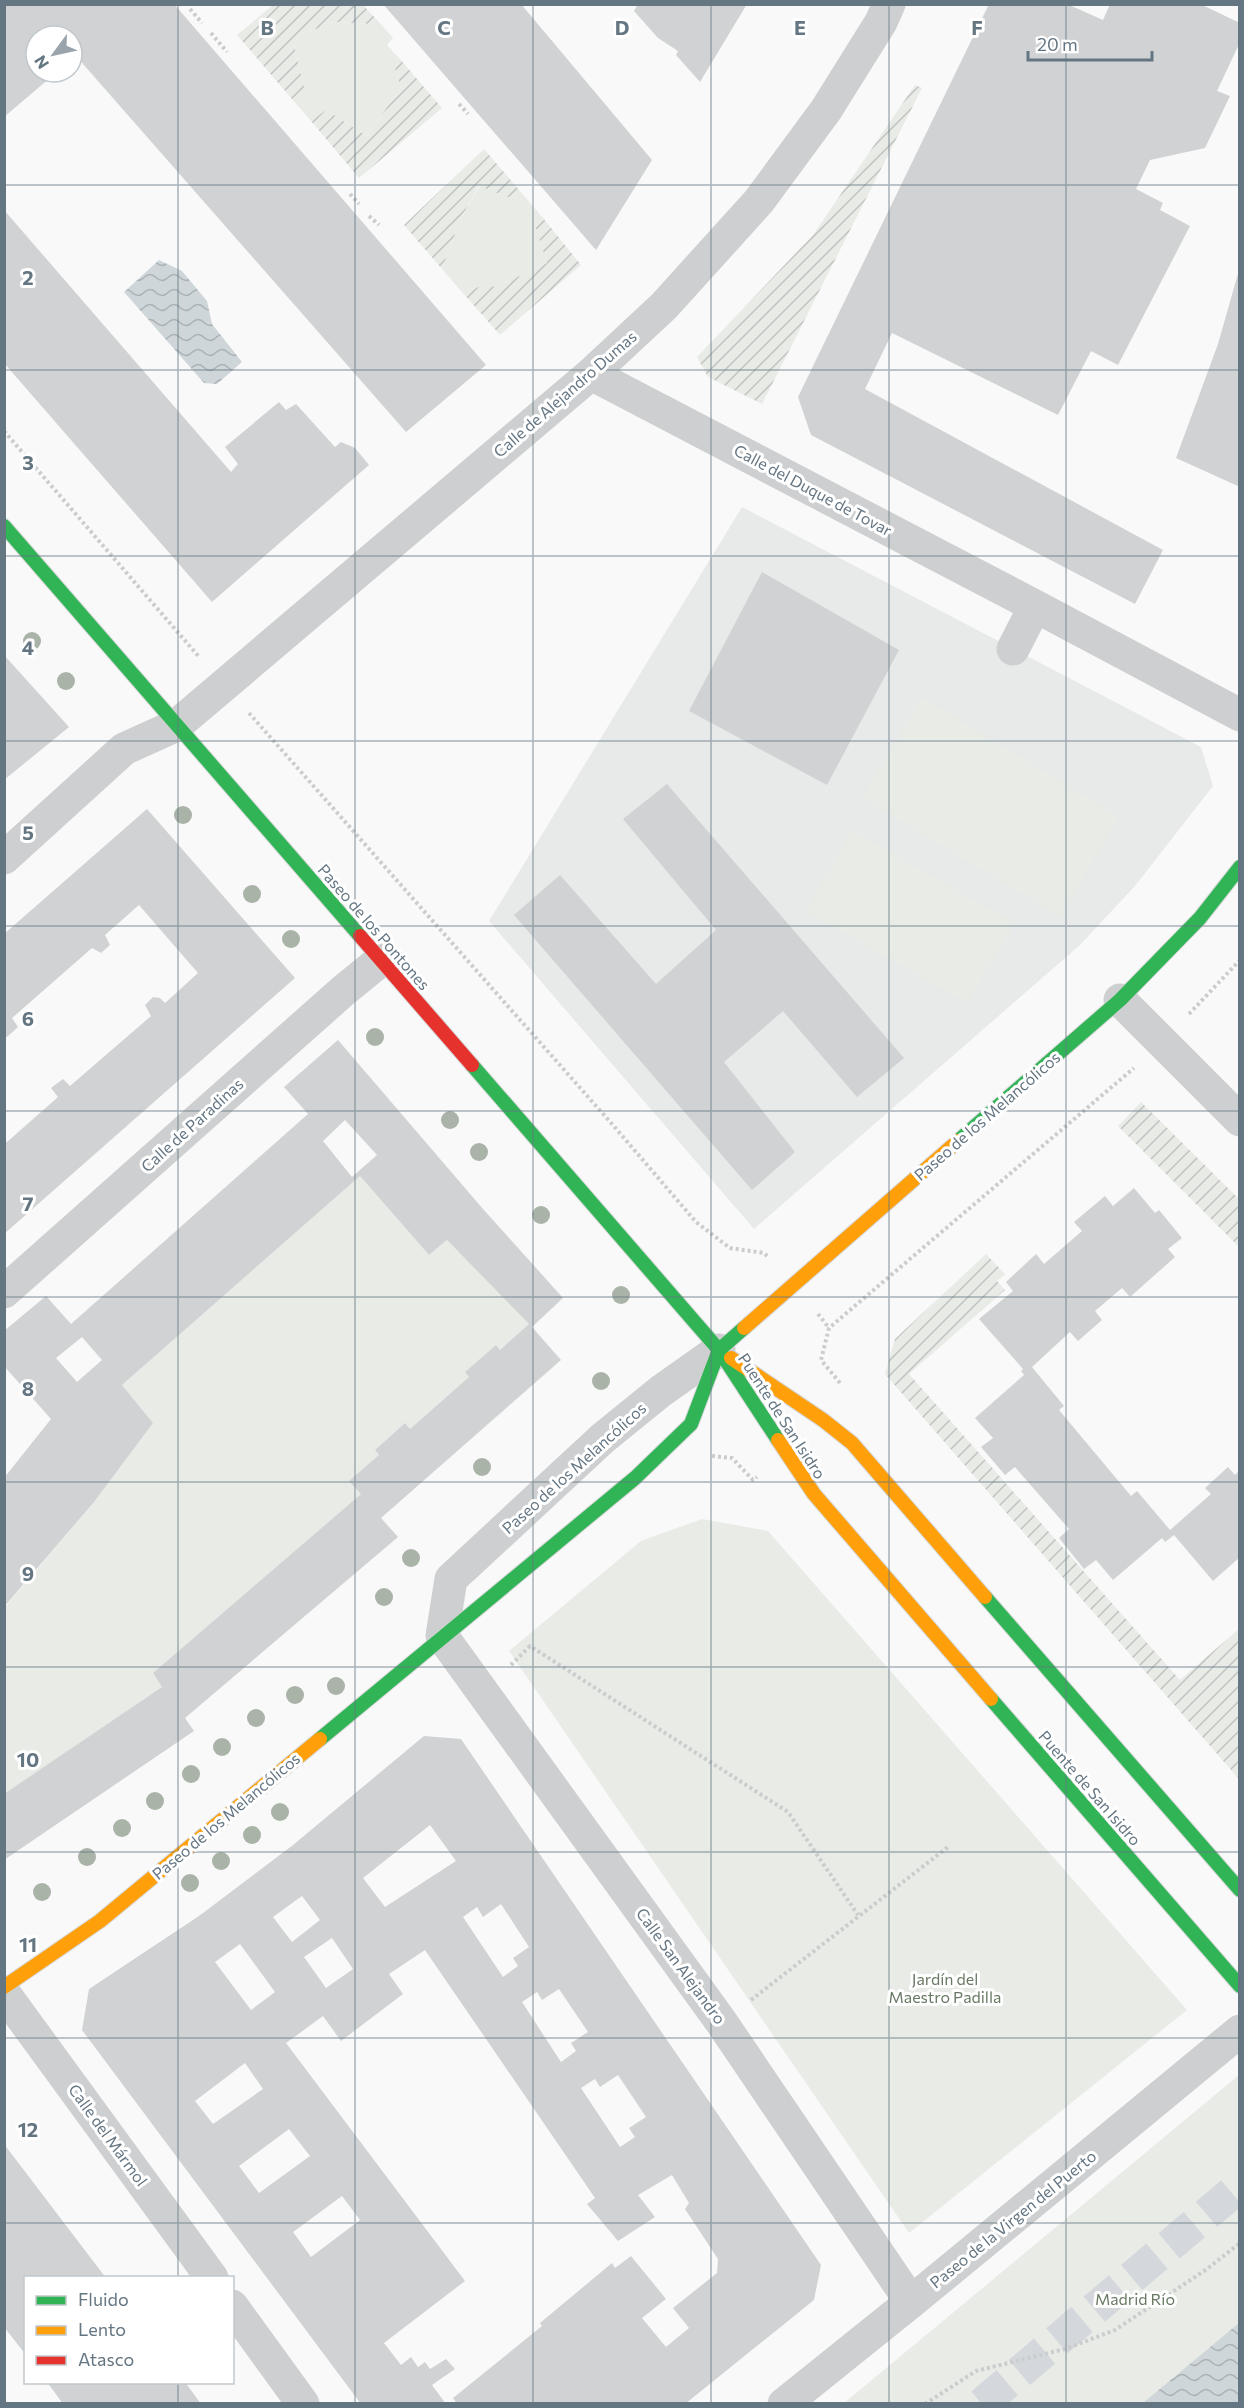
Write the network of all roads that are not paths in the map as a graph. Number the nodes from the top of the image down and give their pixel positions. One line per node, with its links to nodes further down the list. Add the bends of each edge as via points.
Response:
1 (889, 4): 2 (street, Calle de Alejandro Dumas, via 825,110 759,201 664,306)
2 (591, 374): 4 (street, Calle del Duque de Tovar); 7 (street, Calle de Alejandro Dumas)
3 (4, 526): 7 (street, Paseo de los Pontones)
4 (1035, 606): 5 (street); 6 (street, Calle del Duque de Tovar)
5 (1013, 649)
6 (1239, 715)
7 (177, 725): 8 (street, Calle de Alejandro Dumas, via 124,749); 10 (street, Paseo de los Pontones)
8 (4, 858)
9 (1239, 867): 11 (street, Paseo de los Melancólicos, via 1200,918)
10 (381, 960): 13 (street, Calle de Paradinas); 14 (street, Paseo de los Pontones)
11 (1120, 1000): 12 (street); 14 (street, Paseo de los Melancólicos)
12 (1239, 1120)
13 (4, 1292)
14 (719, 1350): 15 (street, Paseo de los Melancólicos, via 691,1424 635,1478); 15 (street, Paseo de los Melancólicos, via 661,1390 603,1438 451,1580); 16 (street, Puente de San Isidro, via 852,1443); 17 (street, Puente de San Isidro, via 814,1494)
15 (442, 1636): 18 (street, Paseo de los Melancólicos, via 100,1921); 22 (street, Calle San Alejandro, via 723,2023)
16 (1239, 1890)
17 (1239, 1986)
18 (4, 1988)
19 (4, 1994): 21 (street, Calle del Mármol)
20 (1239, 2031): 22 (street, Paseo de la Virgen del Puerto)
21 (211, 2276)
22 (911, 2302): 25 (street, Paseo de la Virgen del Puerto)
23 (234, 2309): 24 (street)
24 (303, 2403)
25 (784, 2403)

